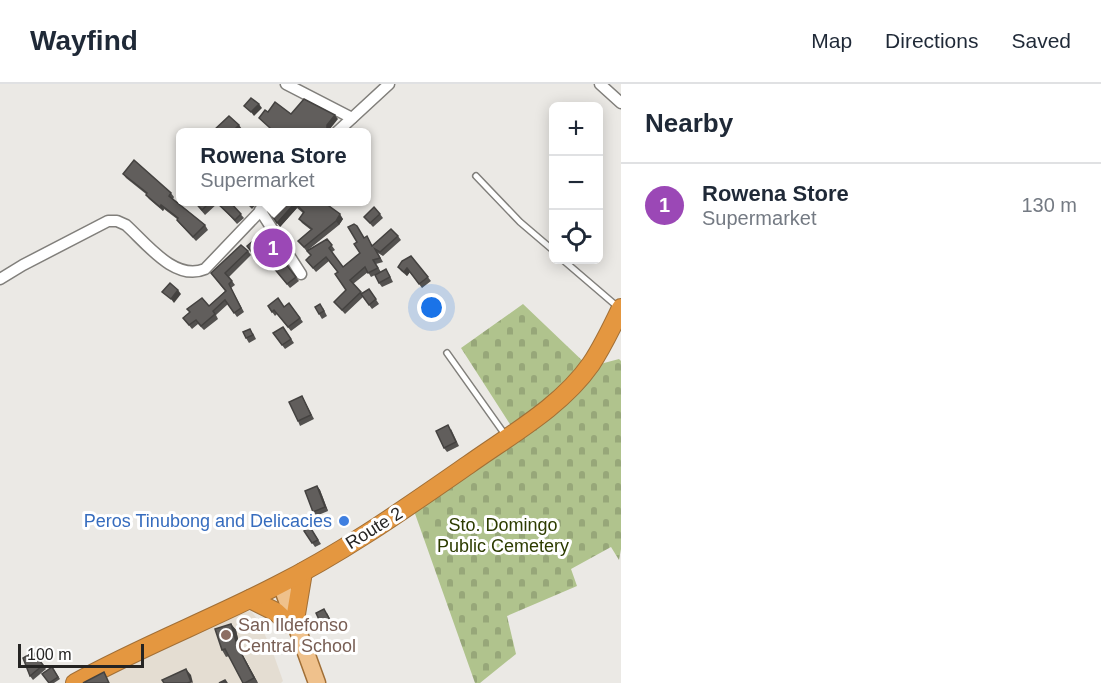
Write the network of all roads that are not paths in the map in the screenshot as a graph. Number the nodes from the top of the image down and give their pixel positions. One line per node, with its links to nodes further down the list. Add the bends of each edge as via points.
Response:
1 (286, 84): 5 (street)
2 (389, 84): 5 (street)
3 (600, 84): 4 (street)
4 (621, 103)
5 (352, 118): 6 (street)
6 (341, 128)
7 (476, 176): 10 (lane)
8 (264, 206): 9 (street)
9 (260, 210): 12 (street); 13 (street, via 205,269 197,272 175,268 126,225 108,221)
10 (549, 247)
11 (568, 264): 14 (lane)
12 (301, 274)
13 (0, 279)
14 (621, 309): 16 (highway, Route 2, via 590,365 570,388)
15 (447, 353): 16 (lane)
16 (507, 437): 17 (highway, Route 2, via 369,533)
17 (303, 572): 18 (highway, Route 2); 20 (highway)
18 (278, 585): 19 (highway, Route 2); 20 (main road)
19 (250, 599): 20 (highway); 21 (highway, Route 2)
20 (292, 622): 22 (main road); 23 (main road)
21 (75, 683)
22 (308, 683)
23 (316, 683)

